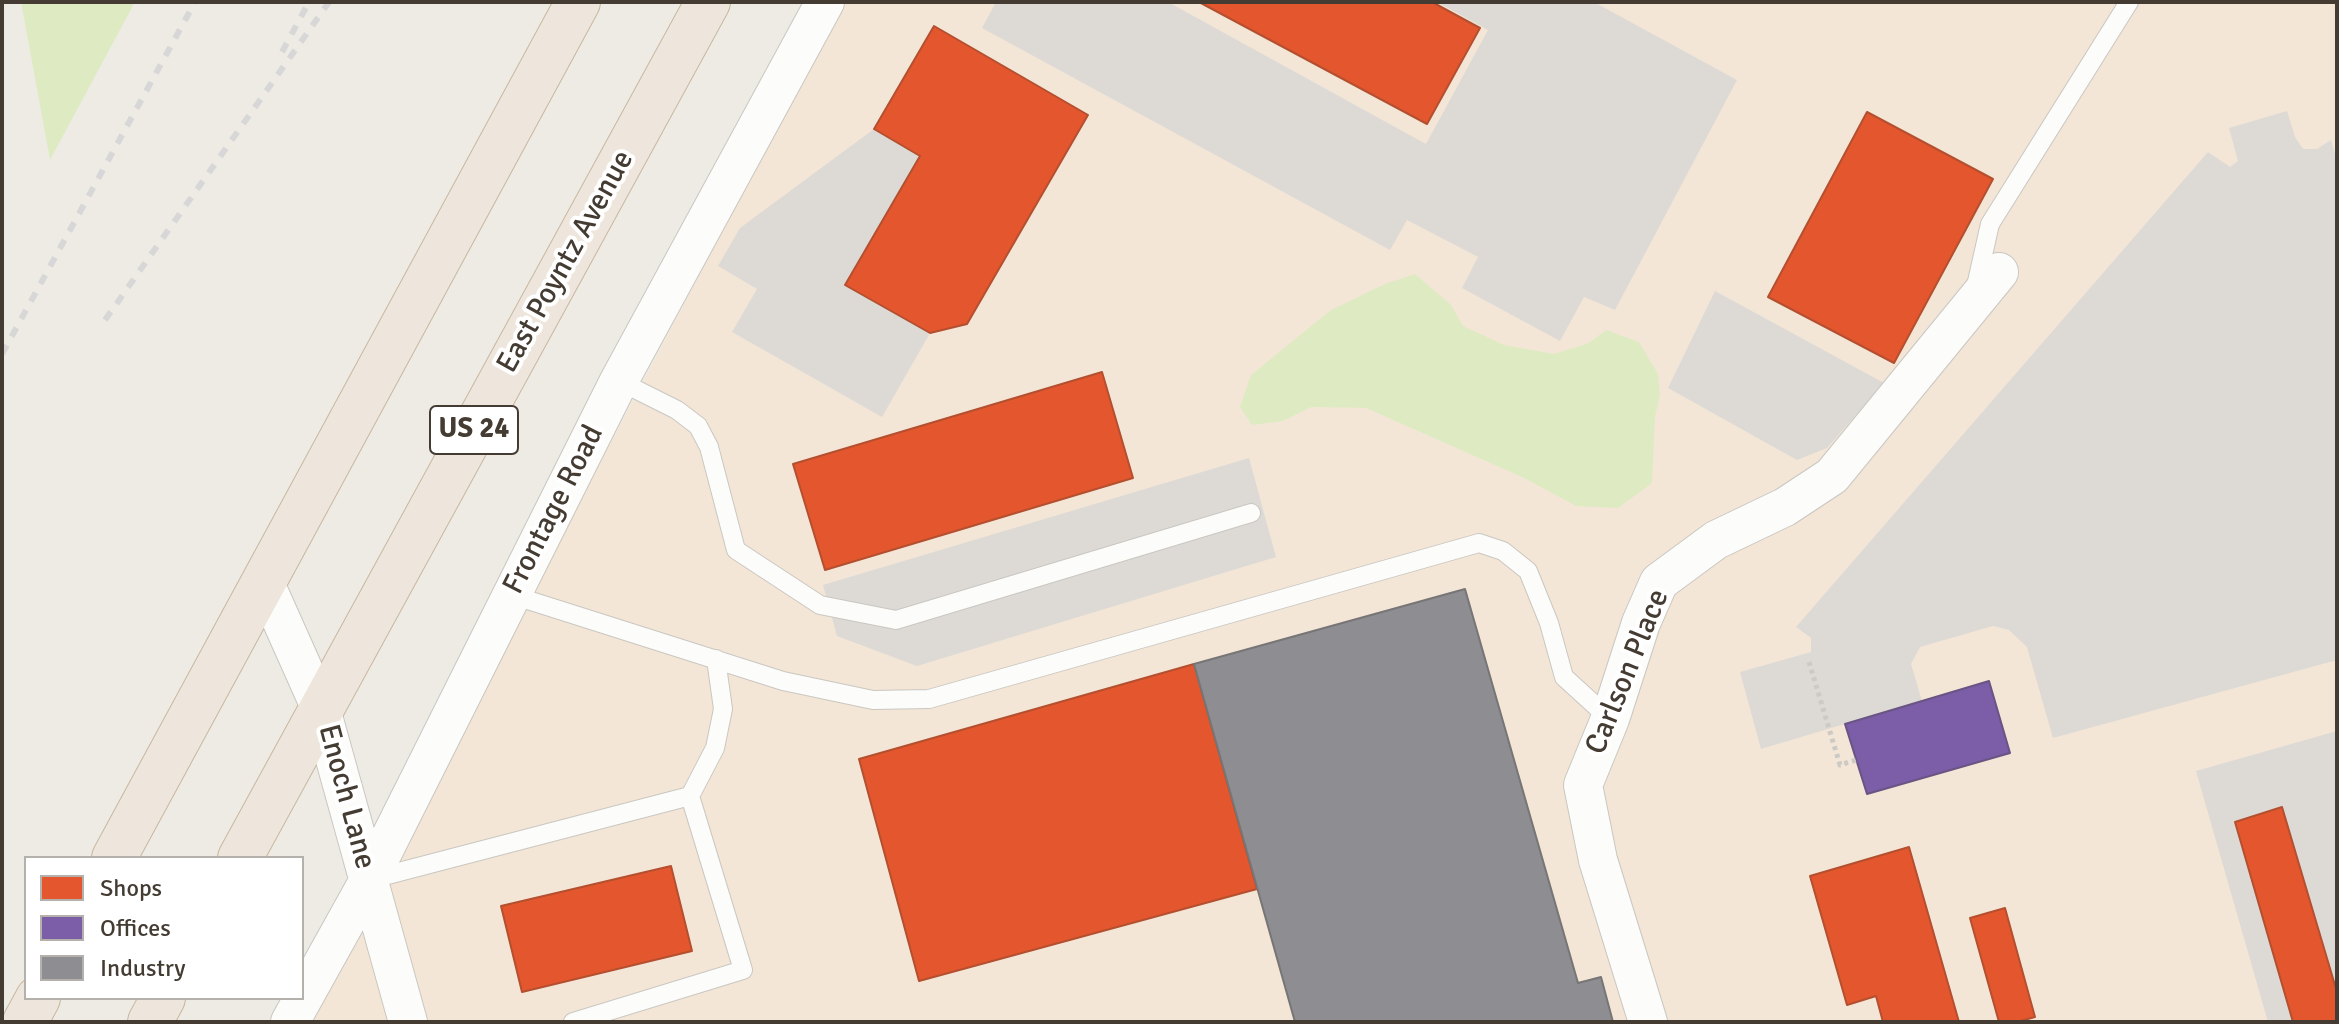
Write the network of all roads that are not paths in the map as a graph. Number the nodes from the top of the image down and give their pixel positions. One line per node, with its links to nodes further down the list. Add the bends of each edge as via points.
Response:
1 (578, 2): 9 (highway)
2 (708, 2): 12 (highway, East Poyntz Avenue / US 24)
3 (825, 2): 7 (street, Frontage Road)
4 (2129, 2): 6 (lane, via 1990,224)
5 (1999, 272): 6 (street, Carlson Place)
6 (1972, 304): 13 (street, Carlson Place, via 1832,476 1785,507 1716,540 1659,582)
7 (619, 381): 8 (lane, via 698,426 709,447 736,550 820,605 896,620); 10 (street, Frontage Road)
8 (1251, 513)
9 (263, 579): 12 (street, Enoch Lane); 15 (highway)
10 (512, 595): 11 (lane); 17 (street, Frontage Road)
11 (716, 659): 13 (lane, via 783,681 873,700 929,699 1479,543 1503,551 1528,571 1564,677); 14 (lane, via 723,709 715,748)
12 (321, 709): 16 (highway, East Poyntz Avenue / US 24); 17 (street, Enoch Lane)
13 (1610, 719): 27 (street, Carlson Place, via 1583,785 1598,860)
14 (690, 796): 17 (lane); 26 (lane, via 743,970)
15 (115, 856)
16 (241, 856)
17 (369, 880): 18 (street, Frontage Road); 25 (street, Enoch Lane)
18 (304, 997)
19 (37, 1000): 22 (highway)
20 (162, 1000): 23 (highway)
21 (302, 1000): 24 (street, Frontage Road)
22 (25, 1022)
23 (150, 1022)
24 (290, 1022)
25 (408, 1022)
26 (573, 1022)
27 (1648, 1022)

